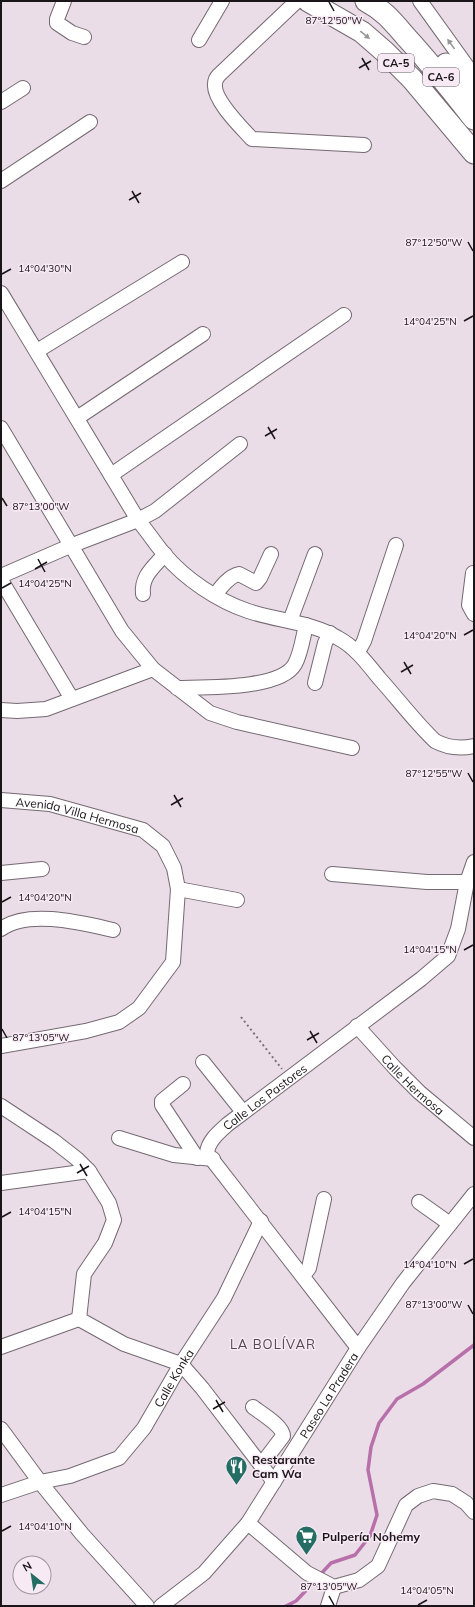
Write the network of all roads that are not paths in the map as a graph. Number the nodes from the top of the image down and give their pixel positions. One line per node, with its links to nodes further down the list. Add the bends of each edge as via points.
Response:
1 (64, 1): 8 (street, via 57,23 72,33)
2 (222, 1): 10 (street)
3 (296, 1): 17 (street, via 219,75 215,83 216,91 226,111 252,139)
4 (308, 1): 18 (highway, CA-5, one-way to 18, via 362,32 385,52 412,79)
5 (366, 1): 7 (highway, CA-5, via 379,8)
6 (420, 1): 11 (street, one-way to 6)
7 (392, 21): 9 (highway, CA-5); 13 (highway, via 410,27 426,37 453,74)
8 (84, 36)
9 (406, 37): 15 (highway, CA-6, via 430,62)
10 (200, 40)
11 (474, 76)
12 (22, 88): 14 (street)
13 (474, 91)
14 (1, 102)
15 (474, 119)
16 (90, 122): 20 (street)
17 (364, 145)
18 (471, 149): 19 (highway)
19 (474, 167)
20 (1, 181)
21 (182, 262): 25 (street)
22 (1, 293): 25 (street)
23 (344, 315): 29 (street)
24 (203, 334): 26 (street)
25 (37, 351): 26 (street)
26 (77, 418): 29 (street)
27 (1, 428): 32 (street)
28 (240, 444): 30 (street, via 155,511)
29 (111, 475): 30 (street)
30 (138, 520): 32 (street); 33 (street)
31 (396, 544): 45 (street, via 364,641)
32 (70, 546): 37 (street); 46 (street, via 122,632)
33 (164, 554): 39 (street, via 144,578); 40 (street)
34 (271, 554): 40 (street, via 256,583 239,574 235,575)
35 (315, 554): 42 (street)
36 (473, 573): 41 (street, via 469,605)
37 (1, 576)
38 (1, 580): 49 (street)
39 (142, 594)
40 (215, 595): 42 (street, via 248,611)
41 (474, 614)
42 (290, 621): 43 (street)
43 (306, 625): 44 (street); 48 (street, via 295,664 274,679 254,684)
44 (330, 633): 45 (street); 47 (street, via 324,643)
45 (358, 652): 51 (street, via 435,741 446,747)
46 (153, 670): 48 (street); 49 (street)
47 (315, 684)
48 (177, 688): 52 (street, via 210,713 236,722)
49 (72, 699): 50 (street, via 46,709)
50 (1, 710)
51 (474, 746)
52 (352, 748)
53 (1, 800): 59 (street, Avenida Villa Hermosa, via 50,804 143,830 163,846 174,868)
54 (474, 862): 58 (street, Calle Los Pastores)
55 (42, 870): 56 (street)
56 (1, 874)
57 (332, 874): 58 (street, via 427,882)
58 (467, 882): 63 (street, Calle Los Pastores, via 458,929 448,956)
59 (178, 889): 60 (street); 64 (street, Avenida Villa Hermosa, via 173,962 140,1008 119,1022 86,1031)
60 (237, 900)
61 (1, 929): 62 (street, via 9,923 28,919 65,919)
62 (113, 930)
63 (357, 1026): 68 (street, Calle Los Pastores); 70 (street, Calle Hermosa, via 418,1092)
64 (1, 1046)
65 (203, 1062): 68 (street)
66 (183, 1084): 71 (street, via 162,1101 162,1104)
67 (1, 1106): 73 (street, via 54,1141)
68 (243, 1112): 72 (street, Calle Los Pastores, via 215,1136 207,1147 207,1153)
69 (119, 1138): 71 (street, via 174,1155)
70 (474, 1138)
71 (197, 1158): 72 (street)
72 (213, 1159): 78 (street, Calle Los Pastores)
73 (89, 1171): 74 (street); 81 (street, via 109,1203 114,1220 105,1243 84,1274)
74 (1, 1183)
75 (474, 1194): 79 (street, Paseo La Pradera)
76 (324, 1199): 80 (street, via 309,1268)
77 (419, 1202): 79 (street)
78 (261, 1221): 80 (street, Calle Los Pastores); 84 (street, Calle Konka, via 224,1298)
79 (450, 1224): 83 (street, Paseo La Pradera, via 403,1283)
80 (303, 1276): 83 (street, Calle Los Pastores)
81 (79, 1318): 82 (street); 84 (street, via 124,1344)
82 (1, 1347)
83 (358, 1348): 89 (street, Paseo La Pradera)
84 (181, 1364): 87 (street); 88 (street, Calle Konka, via 144,1428 119,1458 70,1476)
85 (253, 1407): 87 (street, via 283,1432 283,1436)
86 (1, 1429): 88 (street)
87 (261, 1465): 89 (street)
88 (40, 1482): 90 (street, Calle Konka); 94 (street, via 82,1534)
89 (274, 1482): 92 (street, Paseo La Pradera)
90 (1, 1495)
91 (474, 1512): 93 (street, via 452,1494 433,1491 418,1496 406,1505 378,1566 359,1580)
92 (248, 1523): 93 (street, via 307,1573); 95 (street, Paseo La Pradera, via 204,1573)
93 (331, 1585): 96 (street)
94 (147, 1606)
95 (161, 1606)
96 (328, 1606)

